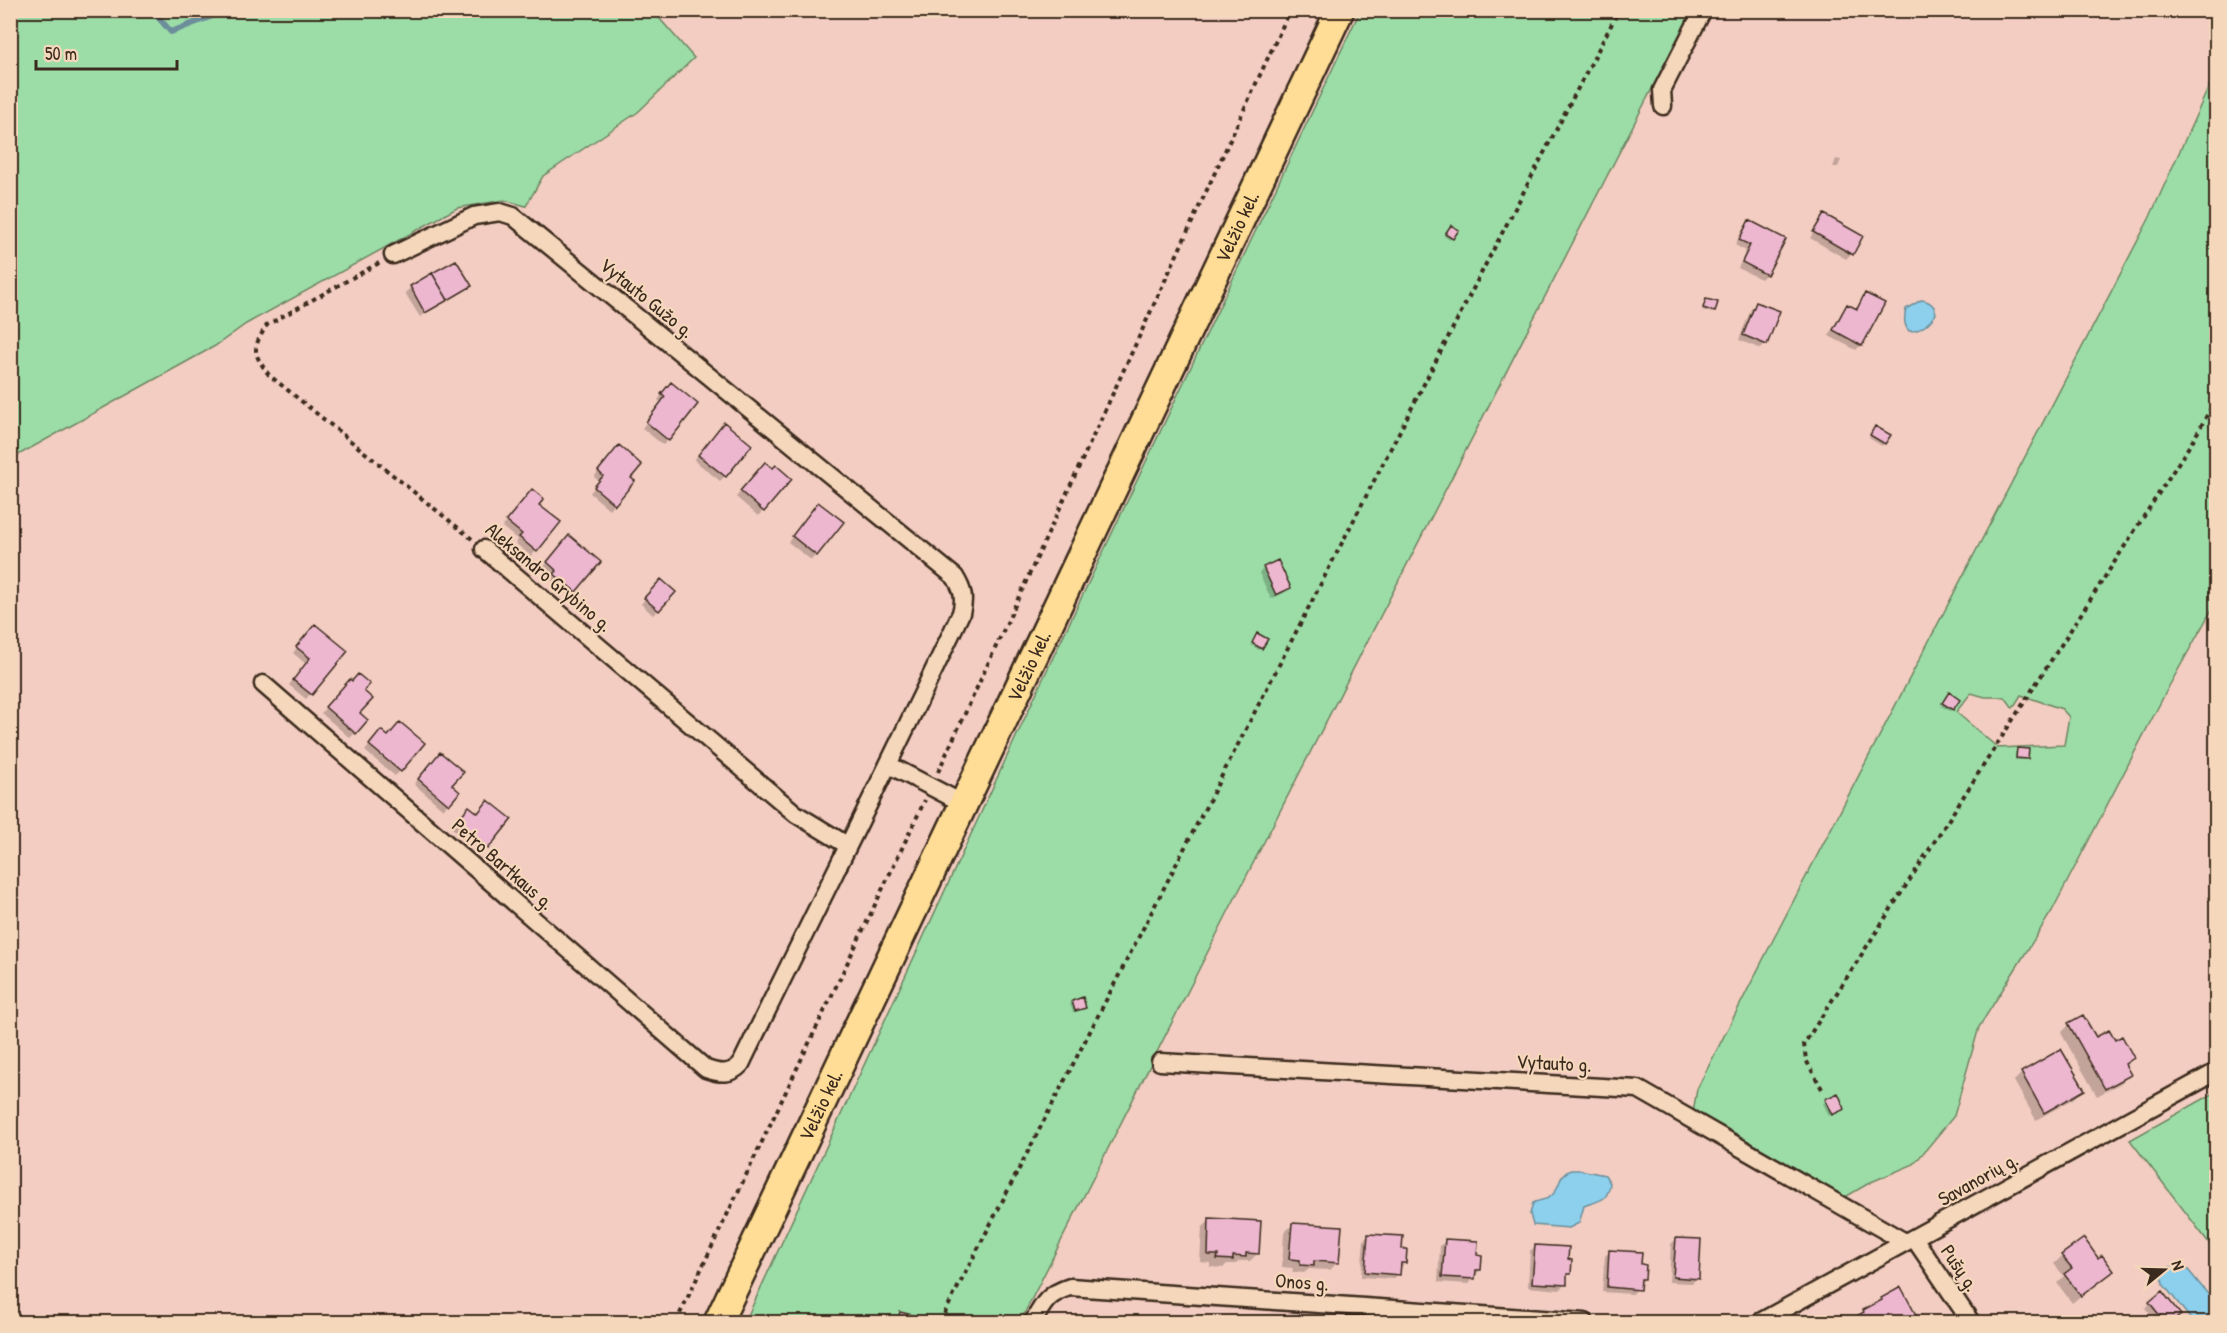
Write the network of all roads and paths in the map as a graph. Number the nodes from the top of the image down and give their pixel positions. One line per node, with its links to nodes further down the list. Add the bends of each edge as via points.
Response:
1 (1290, 10): 11 (path)
2 (1340, 10): 12 (main road, Velžio kel.)
3 (1619, 10): 20 (path)
4 (1703, 10): 5 (street, via 1662,90)
5 (1663, 106)
6 (393, 255): 8 (path, Aleksandro Grybino g., via 267,325 256,342 256,352 269,375); 10 (street, Vytauto Gužo g., via 474,216 500,212 513,216 955,577 963,589 961,613)
7 (2217, 399): 16 (path, via 1804,1044 1806,1060)
8 (484, 549): 13 (street, Aleksandro Grybino g., via 796,814)
9 (263, 684): 13 (street, Petro Bartkaus g., via 706,1069 717,1073 736,1070 741,1064)
10 (889, 765): 11 (street); 13 (street)
11 (931, 788): 12 (street); 18 (path)
12 (964, 804): 19 (main road, Velžio kel.)
13 (848, 845)
14 (1160, 1062): 17 (street, Vytauto g., via 1638,1089)
15 (2217, 1072): 17 (street, Savanorių g.)
16 (1822, 1089)
17 (1910, 1240): 23 (street, Savanorių g.); 24 (street, Pušų g.)
18 (676, 1323)
19 (718, 1323)
20 (940, 1323)
21 (1034, 1323): 22 (street, Onos g., via 1053,1292 1070,1287)
22 (1585, 1323)
23 (1760, 1323)
24 (1971, 1323)

